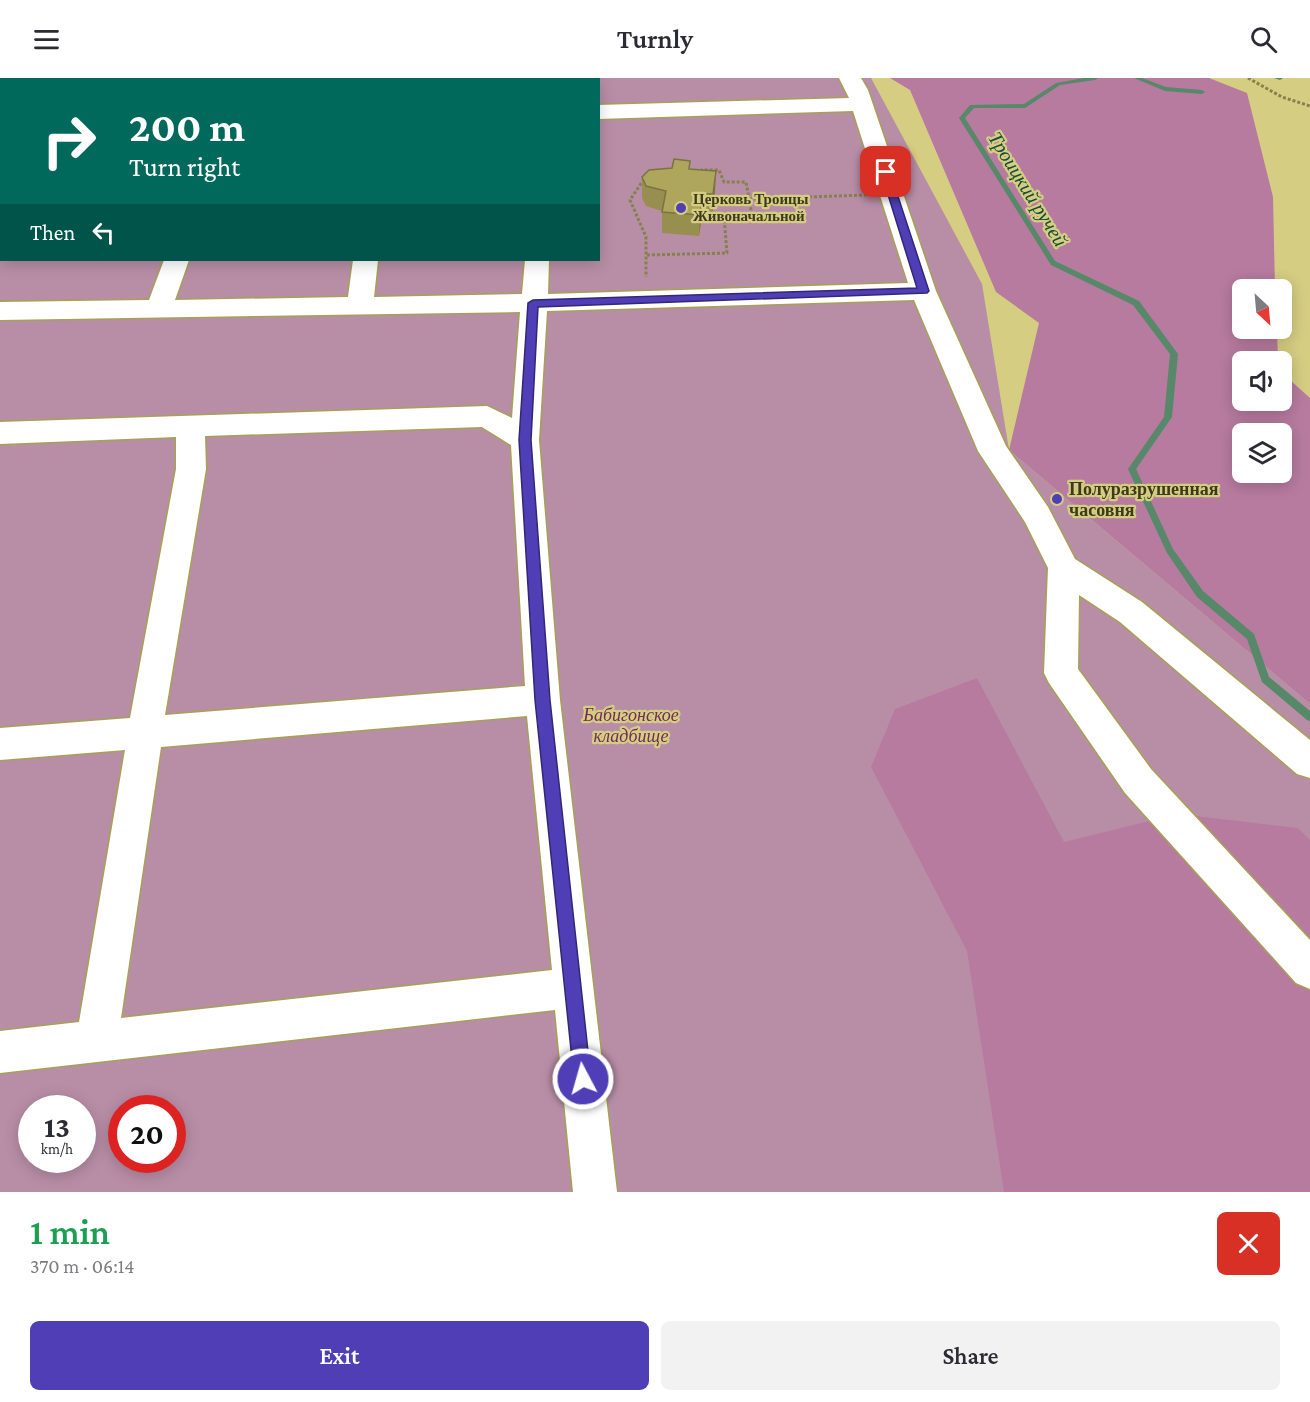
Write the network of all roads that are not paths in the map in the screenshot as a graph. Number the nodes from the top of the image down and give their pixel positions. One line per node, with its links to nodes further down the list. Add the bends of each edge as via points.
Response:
1 (850, 78): 2 (lane)
2 (862, 104): 3 (lane); 7 (lane)
3 (600, 112)
4 (176, 261): 10 (lane)
5 (365, 261): 9 (lane)
6 (537, 261): 8 (lane)
7 (923, 291): 8 (lane); 15 (lane, via 993,451 1037,515)
8 (533, 303): 9 (lane); 14 (lane)
9 (360, 306): 10 (lane)
10 (159, 308): 11 (lane)
11 (0, 311)
12 (190, 426): 13 (lane); 14 (lane, via 488,416); 17 (lane, via 191,469)
13 (0, 433)
14 (525, 440): 16 (lane)
15 (1064, 568): 19 (lane, via 1131,612); 20 (lane, via 1061,674 1138,781)
16 (543, 700): 17 (lane); 21 (lane)
17 (145, 733): 18 (lane); 22 (lane)
18 (0, 744)
19 (1310, 762)
20 (1310, 969)
21 (573, 988): 22 (lane); 24 (lane)
22 (97, 1041): 23 (lane)
23 (0, 1052)
24 (595, 1192)

